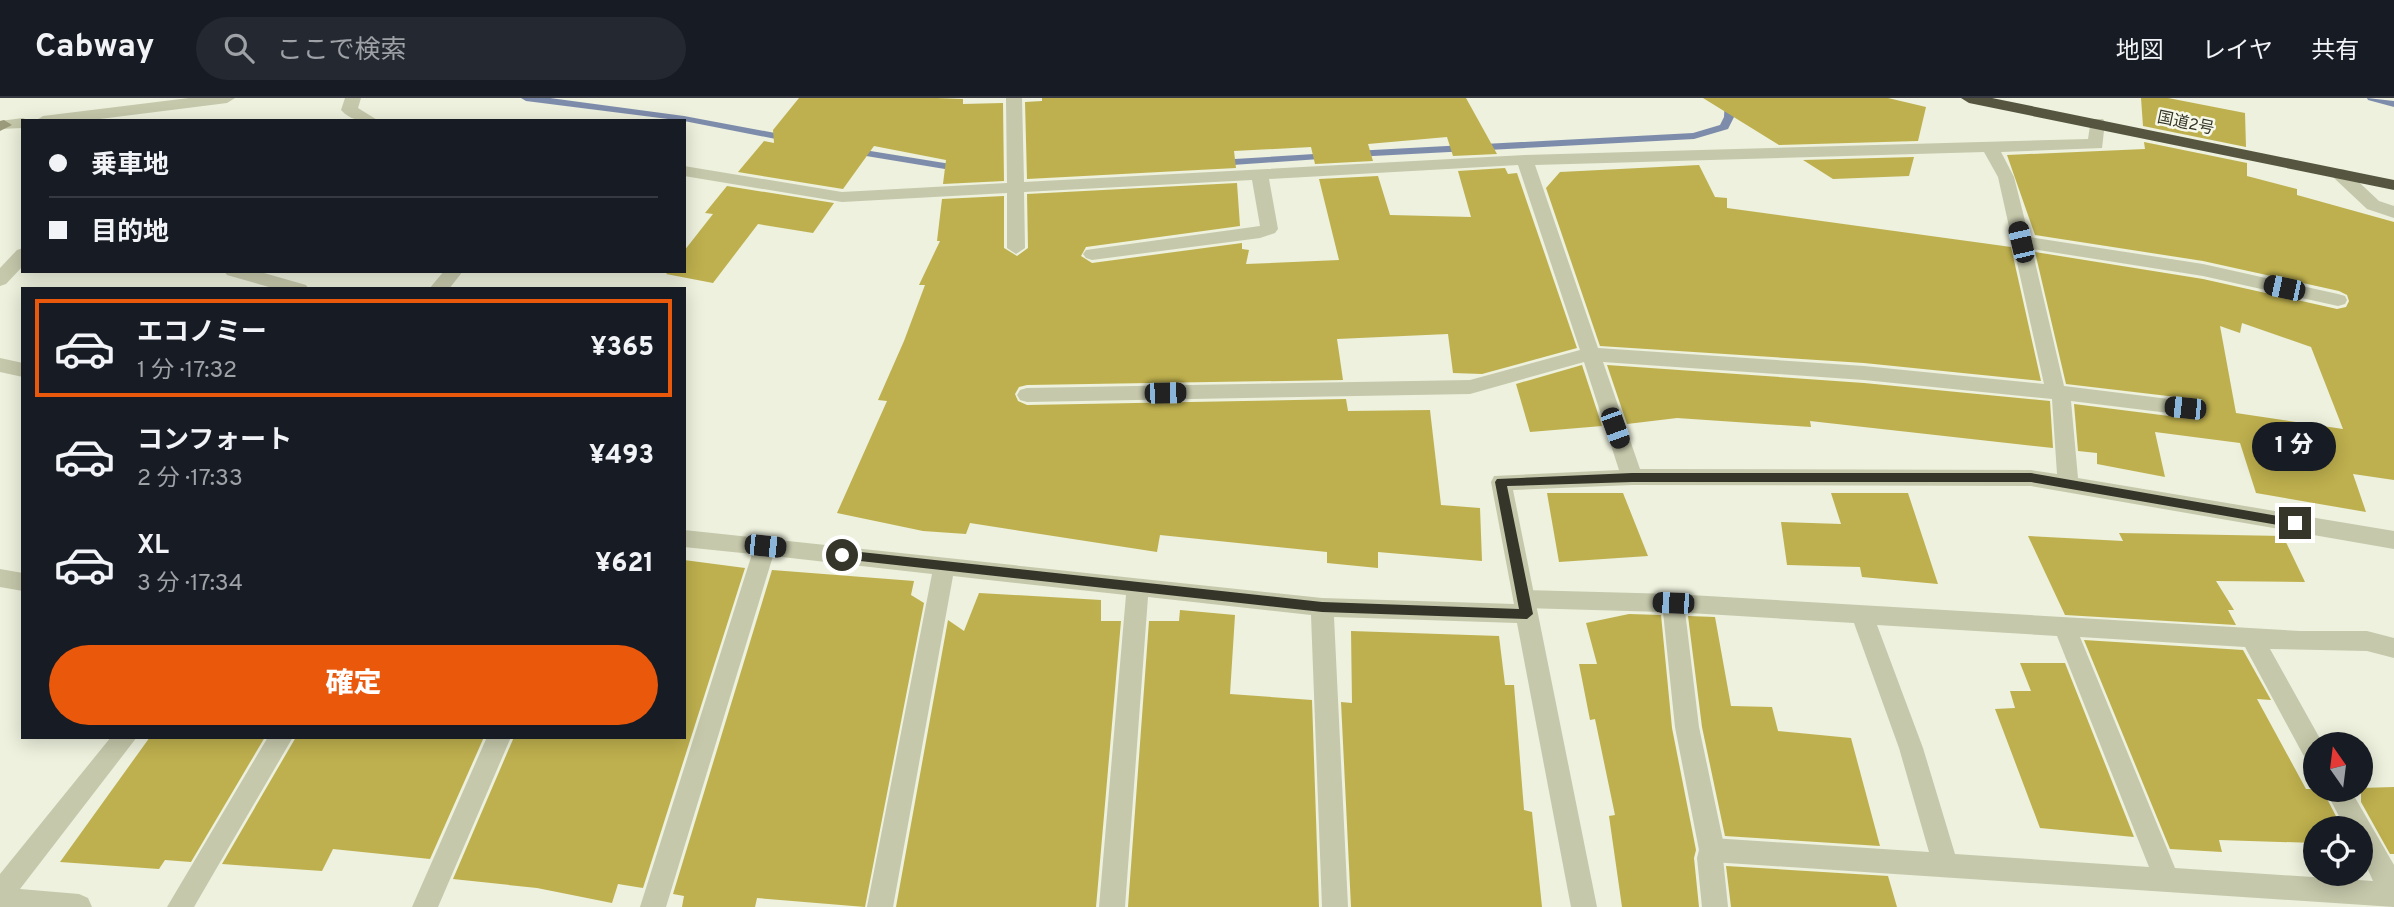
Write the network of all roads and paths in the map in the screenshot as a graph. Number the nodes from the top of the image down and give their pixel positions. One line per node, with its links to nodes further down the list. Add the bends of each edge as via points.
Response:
1 (227, 98): 5 (street)
2 (353, 98): 7 (street, via 349,110)
3 (1014, 98): 16 (street)
4 (1969, 98): 8 (highway, 国道2号)
5 (143, 115): 6 (street)
6 (76, 119)
7 (362, 119)
8 (2097, 122): 11 (street, via 2096,144); 14 (highway, 国道2号)
9 (21, 123): 10 (street)
10 (2, 126)
11 (1990, 147): 12 (street); 19 (street, via 2006,177)
12 (1525, 160): 15 (street); 29 (street)
13 (686, 172): 16 (street, via 842,197)
14 (2340, 174): 17 (highway, 国道2号); 18 (street, via 2373,205)
15 (1260, 175): 16 (street); 21 (street, via 1269,229)
16 (1015, 179): 20 (street)
17 (2394, 185)
18 (2394, 212)
19 (2021, 242): 28 (street, via 2203,270); 32 (street)
20 (1016, 247)
21 (1092, 254)
22 (21, 256): 25 (street)
23 (240, 273): 26 (street)
24 (452, 273): 27 (street)
25 (0, 280)
26 (293, 287)
27 (440, 287)
28 (2337, 300)
29 (1589, 354): 32 (street, via 1864,373); 33 (street, via 1470,387); 35 (street)
30 (0, 365): 31 (street)
31 (21, 370)
32 (2058, 394): 34 (street); 36 (street)
33 (1027, 395)
34 (2185, 408)
35 (1632, 477): 36 (street, via 2031,478); 45 (street, via 1501,482)
36 (2067, 484): 38 (street)
37 (686, 538): 39 (street)
38 (2394, 540)
39 (765, 546): 40 (street); 65 (street)
40 (944, 566): 43 (street); 66 (street)
41 (0, 578): 42 (street)
42 (21, 582)
43 (1138, 586): 46 (street); 67 (street)
44 (1673, 603): 45 (street); 47 (street); 55 (street, via 1687,727)
45 (1525, 606): 46 (street); 69 (street)
46 (1322, 607): 68 (street)
47 (1862, 615): 48 (street); 57 (street, via 1911,748)
48 (2065, 627): 49 (street); 58 (street)
49 (2252, 638): 50 (street, via 2367,641); 51 (street)
50 (2394, 648)
51 (2304, 732)
52 (123, 739): 59 (street)
53 (280, 739): 63 (street)
54 (498, 739): 64 (street)
55 (1712, 850): 57 (street); 70 (street)
56 (2373, 851): 60 (street)
57 (1946, 866): 58 (street)
58 (2167, 880): 60 (street)
59 (0, 894)
60 (2392, 895)
61 (0, 900): 62 (street)
62 (79, 907)
63 (180, 907)
64 (425, 907)
65 (653, 907)
66 (880, 907)
67 (1112, 907)
68 (1335, 907)
69 (1584, 907)
70 (1715, 907)

